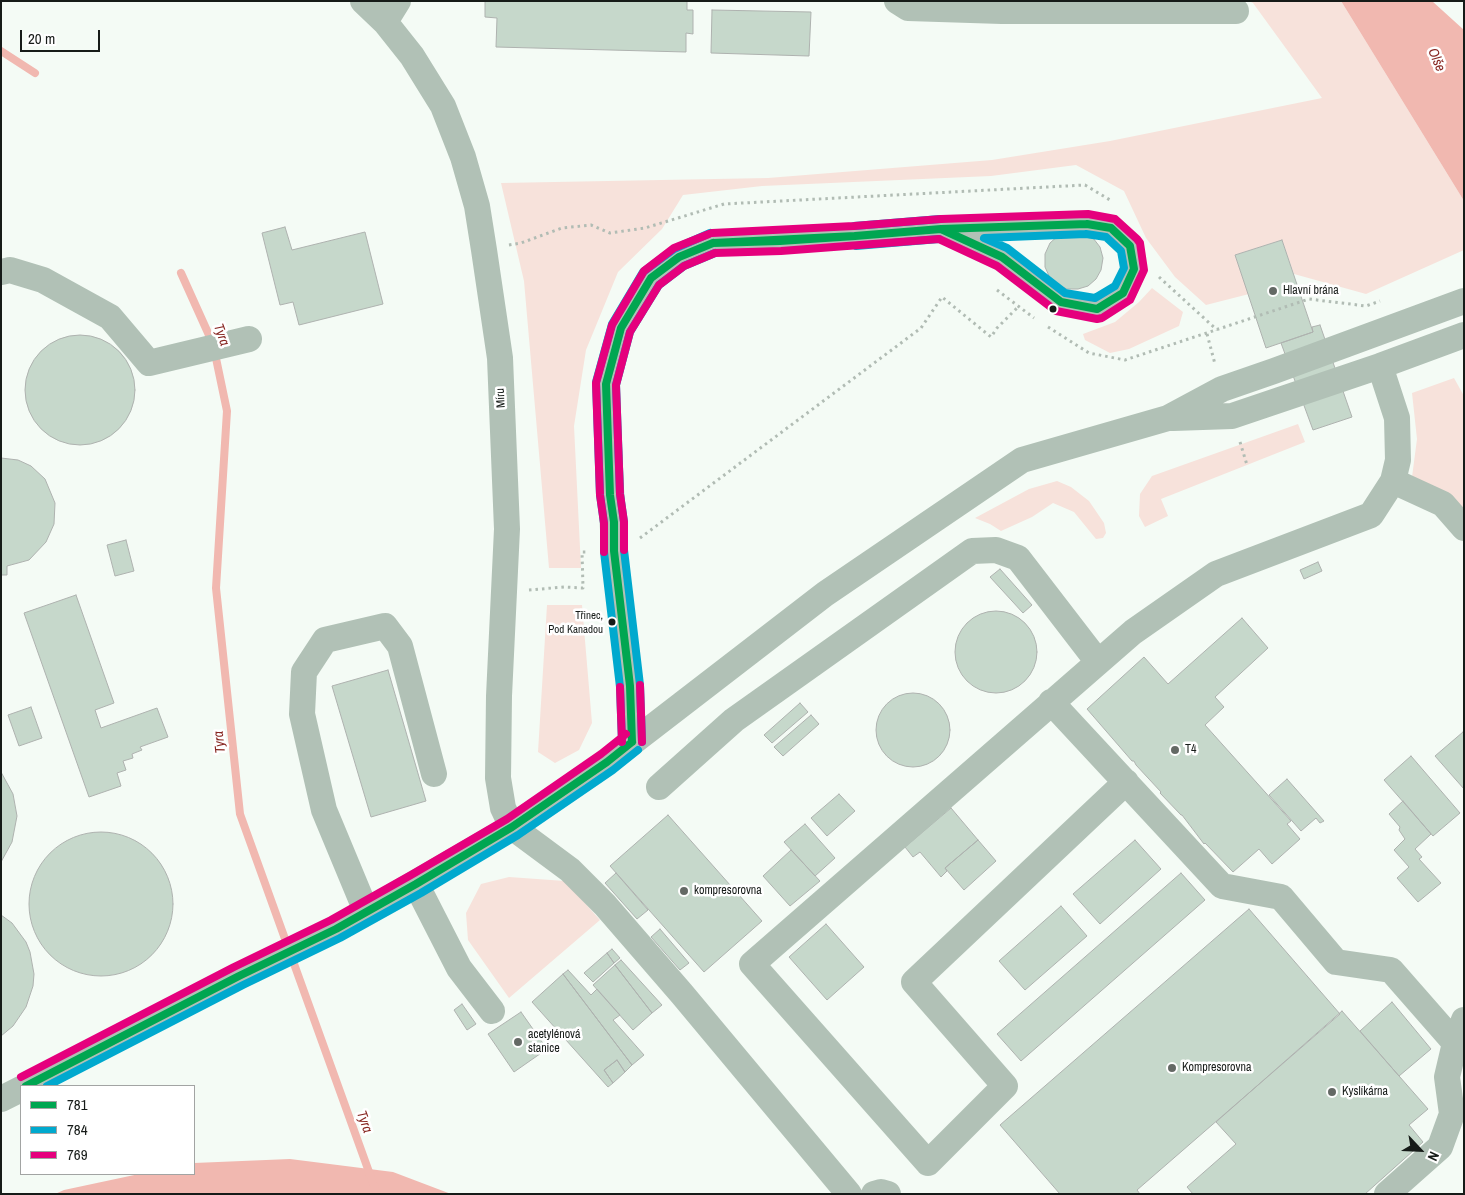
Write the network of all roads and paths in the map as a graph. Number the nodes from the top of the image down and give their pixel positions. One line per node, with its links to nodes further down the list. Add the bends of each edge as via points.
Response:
1 (364, 1): 4 (street, Míru)
2 (902, 5): 3 (street, via 1002,11)
3 (1236, 11)
4 (392, 12): 29 (street, Míru, via 412,56 443,106 464,157 476,206 500,358 507,529 498,778 503,808)
5 (562, 228): 7 (path)
6 (941, 228): 6 (street, via 1002,257 1062,302 1097,308 1123,293 1134,269 1130,246 1111,228 1086,224); 21 (street, via 854,236 713,242 679,257 652,278 621,328 606,384)
7 (521, 243)
8 (1, 272): 16 (street, via 10,270 43,280 110,317 149,363)
9 (1166, 284): 14 (path)
10 (1309, 299): 12 (path)
11 (1464, 301): 18 (street, via 1222,389)
12 (1366, 306)
13 (1018, 307): 21 (path, via 991,337 942,297 921,328 639,539)
14 (1217, 330)
15 (1464, 335): 17 (street)
16 (249, 340)
17 (1388, 363): 18 (street, via 1232,416); 19 (street, via 1398,460)
18 (1168, 418): 25 (street, via 1022,460 824,594)
19 (1393, 481): 20 (street, via 1443,504); 23 (street, via 1371,514 1216,574 1133,632)
20 (1464, 528)
21 (614, 551): 22 (path, via 582,552 583,588); 25 (street, via 630,686)
22 (558, 587)
23 (1098, 662): 24 (street); 28 (street, via 1018,558 996,550 972,551 734,720)
24 (1051, 702): 27 (street); 27 (street, via 752,964 928,1163 1005,1086 914,982)
25 (632, 742): 29 (street)
26 (434, 774): 31 (street, via 400,646 385,626 325,640 304,672 302,714 324,810)
27 (1126, 782): 33 (street, via 1222,886 1281,897 1336,962 1391,970)
28 (659, 787)
29 (512, 827): 30 (street); 37 (street, via 570,870 605,905)
30 (416, 884): 31 (street); 32 (street, via 458,968)
31 (366, 911): 34 (street)
32 (492, 1011)
33 (1459, 1032): 40 (street, via 1447,1077 1452,1114 1440,1147)
34 (28, 1085)
35 (20, 1090): 36 (street)
36 (1, 1099)
37 (849, 1194)
38 (874, 1194): 39 (street)
39 (888, 1194)
40 (1387, 1194)

